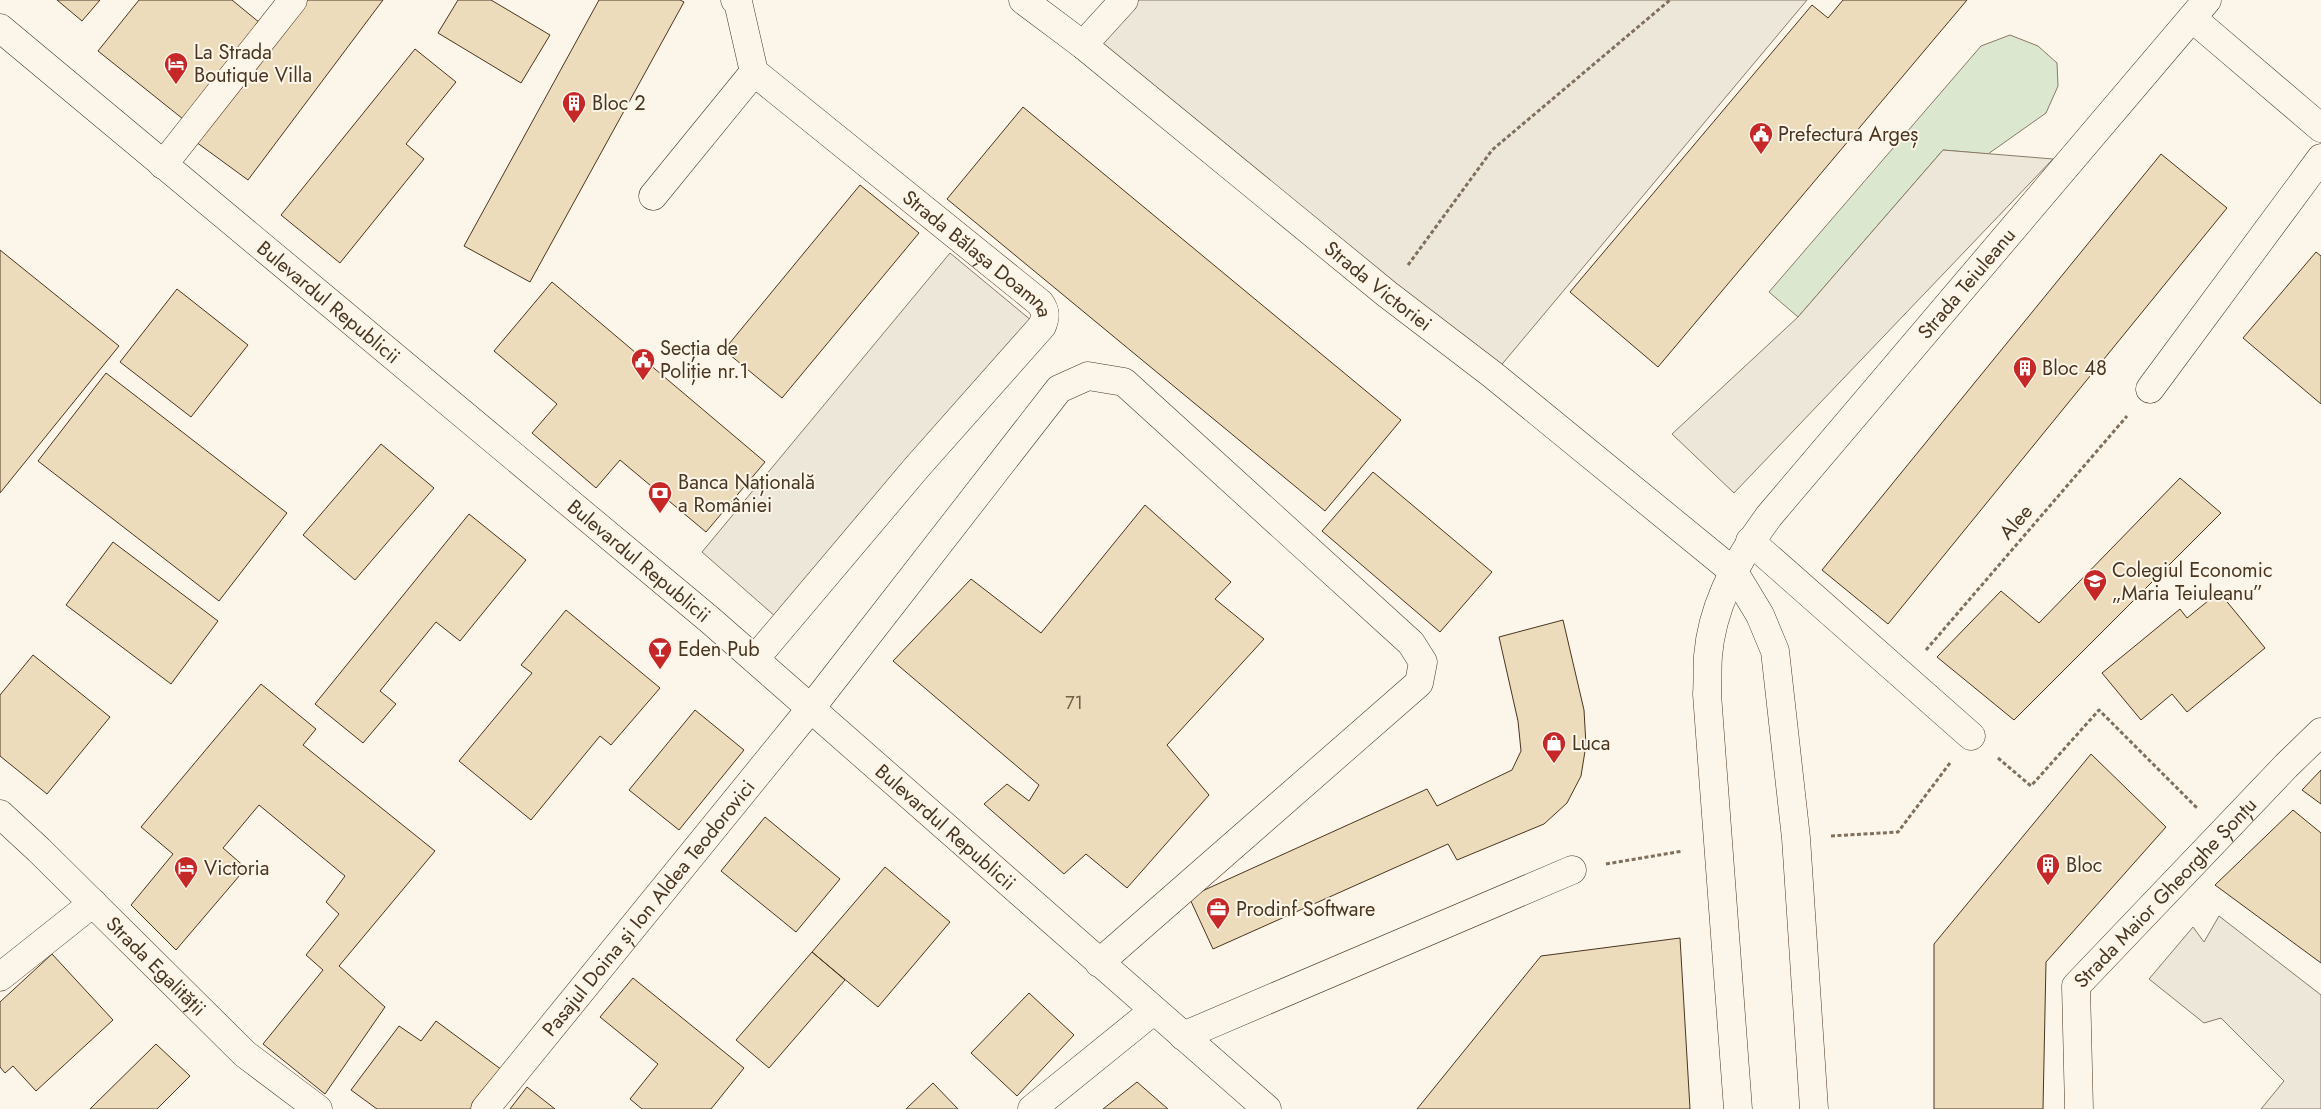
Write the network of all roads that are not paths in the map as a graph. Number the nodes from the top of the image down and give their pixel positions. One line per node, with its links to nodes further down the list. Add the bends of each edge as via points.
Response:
1 (293, 0): 11 (street)
2 (735, 0): 8 (street)
3 (1023, 0): 7 (street, Strada Victoriei)
4 (1124, 0): 7 (street)
5 (2199, 9): 9 (street); 14 (street, Strada Teiuleanu)
6 (0, 28): 11 (street, Bulevardul Republicii)
7 (1083, 45): 15 (street, Strada Victoriei)
8 (754, 72): 12 (street); 16 (street, Strada Bălașa Doamna, via 1040,302 1045,318 1042,326)
9 (2321, 128)
10 (2321, 158): 13 (street)
11 (163, 165): 16 (street, Bulevardul Republicii)
12 (653, 196)
13 (2150, 389)
14 (1750, 541): 15 (street, Strada Teiuleanu); 19 (street)
15 (1734, 572): 31 (street, Strada Teiuleanu, via 1718,608 1708,655 1708,694); 32 (street, Strada Victoriei, via 1760,615 1776,651 1796,838)
16 (755, 659): 17 (street, Bulevardul Republicii)
17 (811, 708): 23 (street, Bulevardul Republicii); 23 (street, Pasajul Doina și Ion Aldea Teodorovici, via 1059,389 1088,376 1124,382 1411,643 1423,662 1419,683); 28 (street, Pasajul Doina și Ion Aldea Teodorovici)
18 (2321, 732): 33 (street, Strada Maior Gheorghe Șonțu, via 2076,986)
19 (1971, 736)
20 (0, 814): 22 (street, Strada Egalității)
21 (1572, 870): 26 (street)
22 (93, 903): 24 (street); 27 (street, Strada Egalității, via 245,1054)
23 (1099, 963): 25 (street, Bulevardul Republicii)
24 (0, 977)
25 (1153, 1011): 26 (street, Bulevardul Republicii); 29 (street)
26 (1183, 1036): 30 (street, Bulevardul Republicii)
27 (318, 1109)
28 (485, 1109)
29 (1032, 1109)
30 (1267, 1109)
31 (1738, 1109)
32 (1814, 1109)
33 (2079, 1109)

